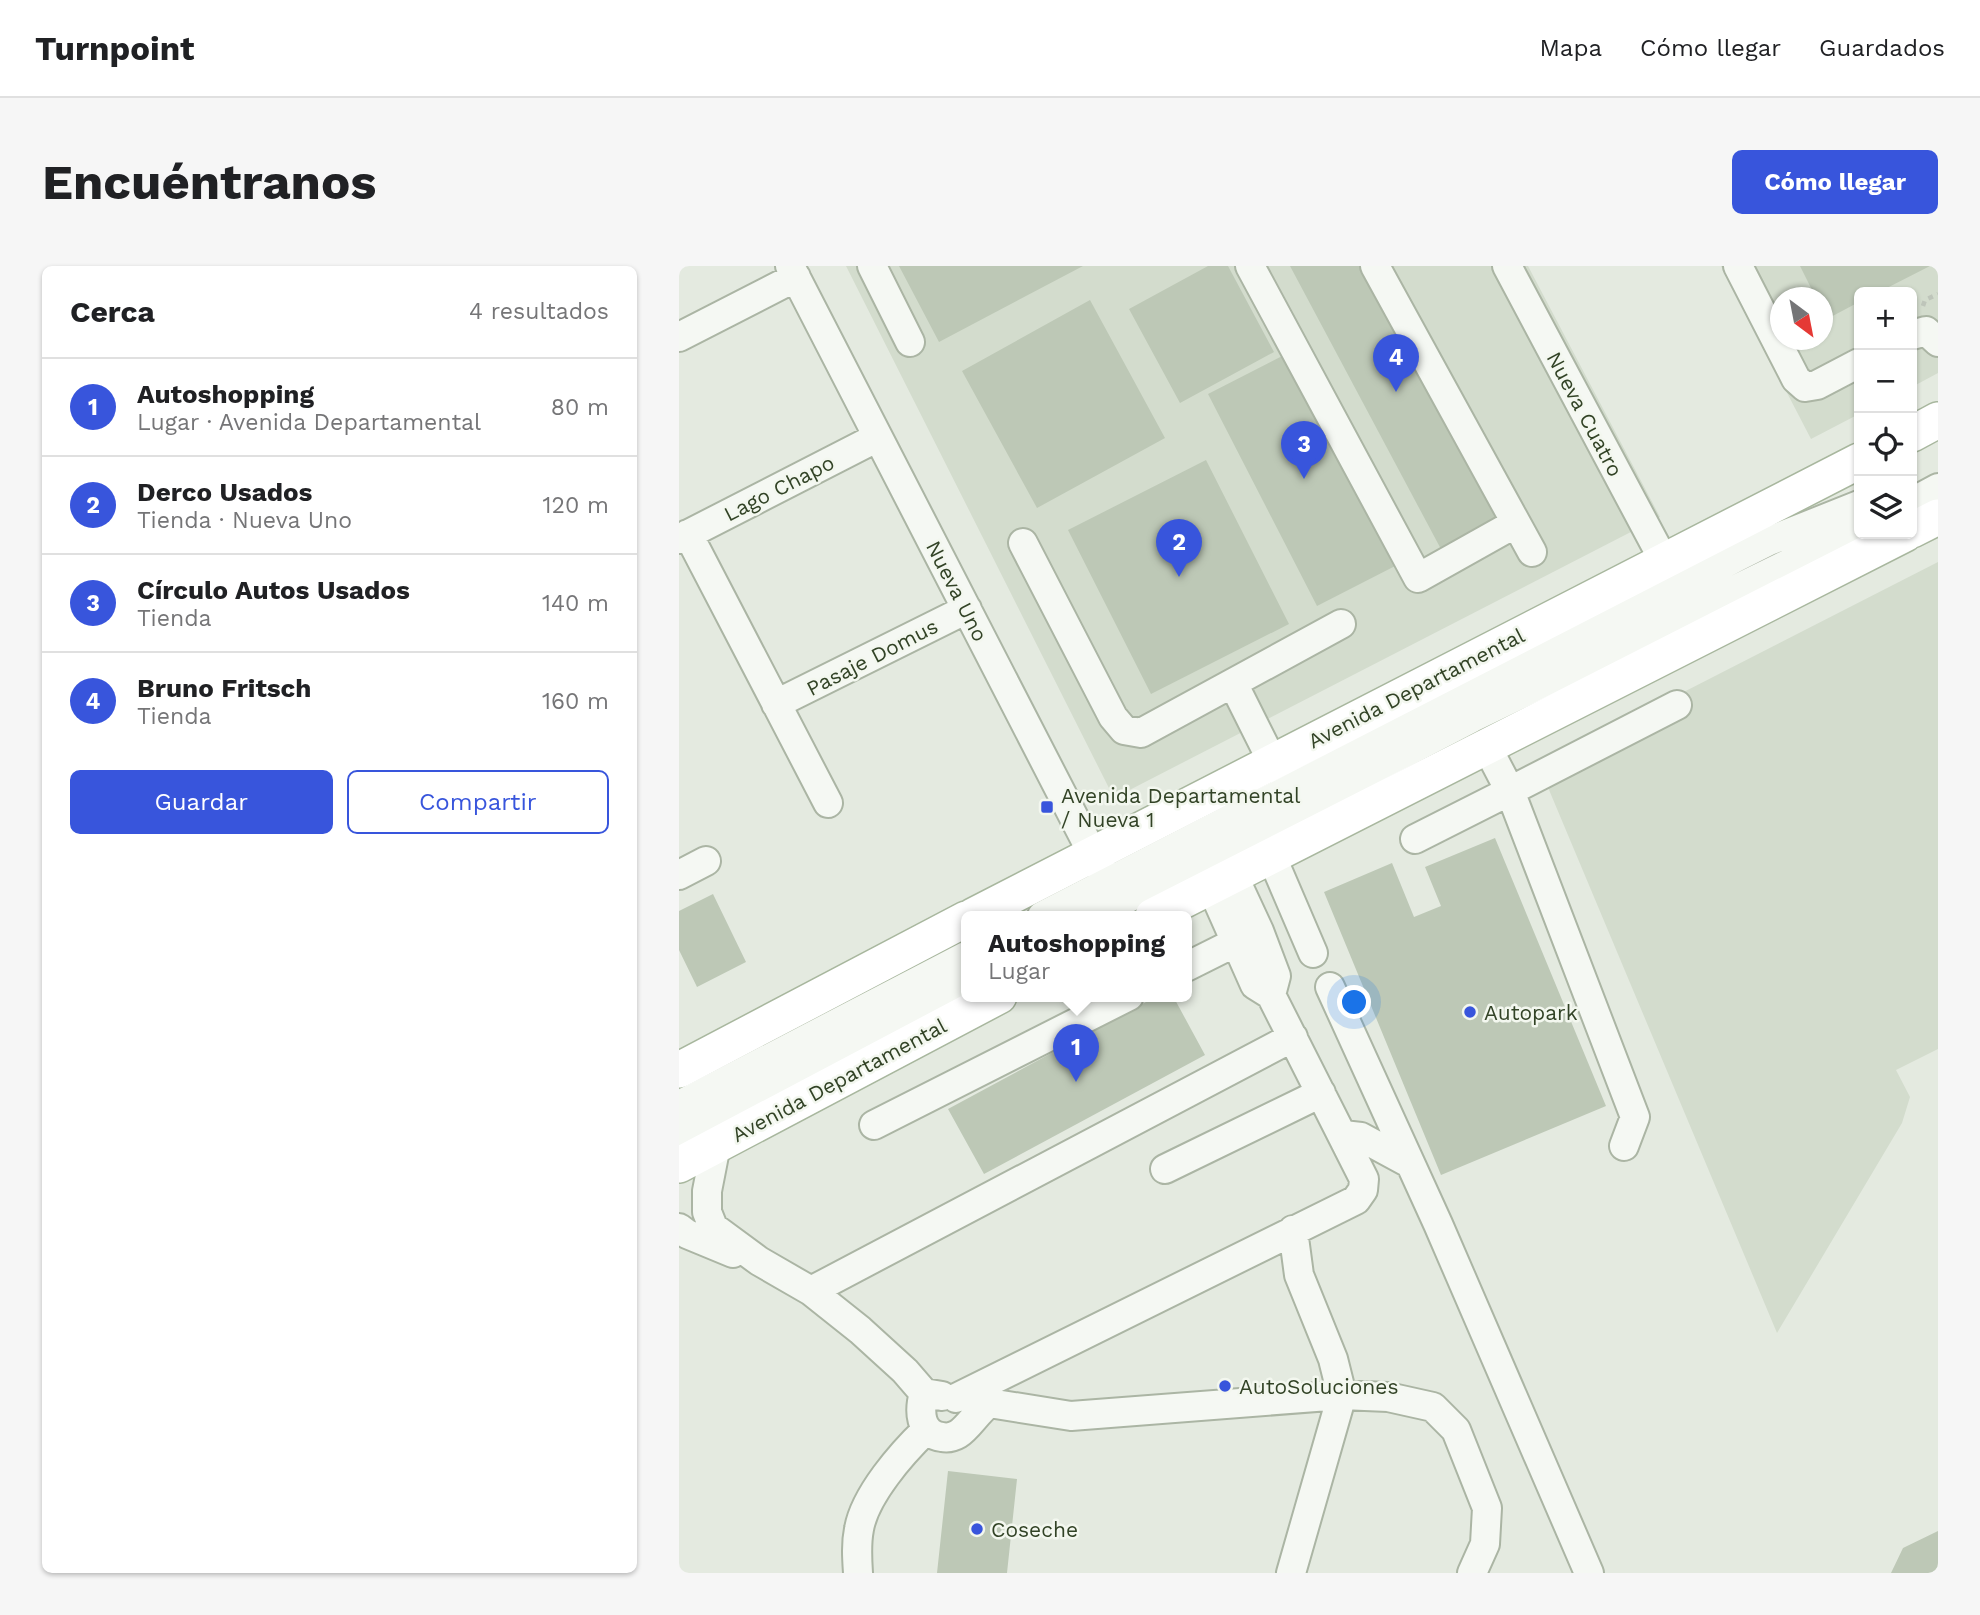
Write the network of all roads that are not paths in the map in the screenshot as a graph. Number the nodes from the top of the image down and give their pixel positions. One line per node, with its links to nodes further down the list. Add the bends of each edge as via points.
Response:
1 (872, 266): 9 (street)
2 (1250, 266): 22 (street, via 1418,578)
3 (1375, 266): 22 (street)
4 (1507, 266): 29 (street, Nueva Cuatro)
5 (1738, 266): 11 (street, via 1805,387)
6 (793, 272): 8 (street); 14 (street, Nueva Uno)
7 (1917, 334): 10 (street, via 1926,331)
8 (679, 337)
9 (910, 342)
10 (1938, 342)
11 (1854, 366)
12 (1938, 420): 13 (main road)
13 (1917, 431)
14 (878, 438): 25 (street, Lago Chapo); 30 (street, Nueva Uno)
15 (1854, 464): 29 (main road, Avenida Departamental)
16 (1938, 468): 17 (street)
17 (1917, 478)
18 (1938, 488): 19 (street)
19 (1917, 499)
20 (1854, 507): 44 (street, via 1739,556)
21 (1938, 517): 23 (main road)
22 (1516, 523): 28 (street)
23 (1917, 528)
24 (1854, 531): 44 (street)
25 (683, 537): 33 (street)
26 (1895, 539): 35 (main road)
27 (1023, 543): 32 (street, via 1113,717 1124,730 1141,733)
28 (1532, 552)
29 (1664, 561): 36 (main road, Avenida Departamental)
30 (967, 609): 33 (street, Pasaje Domus); 44 (street, Nueva Uno)
31 (1341, 624): 32 (street)
32 (1233, 683): 36 (street)
33 (776, 704): 38 (street)
34 (1677, 705): 37 (street)
35 (1487, 747): 37 (street); 40 (main road)
36 (1272, 761): 44 (main road, Avenida Departamental)
37 (1510, 791): 39 (street); 68 (street, via 1635,1117)
38 (828, 803)
39 (1415, 839)
40 (1271, 855): 43 (main road); 50 (street)
41 (706, 861): 42 (street)
42 (679, 875)
43 (1222, 881): 47 (main road); 49 (street); 55 (street, via 1259,930 1276,976)
44 (1107, 894): 45 (main road, Avenida Departamental); 46 (street)
45 (1003, 911)
46 (1057, 911)
47 (1163, 911)
48 (961, 922): 60 (main road)
49 (1236, 942): 52 (street); 55 (street, via 1255,985)
50 (1313, 953)
51 (961, 959): 63 (street)
52 (1192, 964)
53 (961, 986): 62 (street)
54 (1330, 987): 69 (street)
55 (1271, 995): 58 (street)
56 (988, 1002): 59 (main road, Avenida Departamental)
57 (1117, 1002): 64 (street)
58 (1293, 1037): 61 (street); 75 (street)
59 (885, 1056): 62 (street); 67 (main road, Avenida Departamental)
60 (679, 1070)
61 (1321, 1093): 66 (street); 71 (street)
62 (747, 1097): 65 (street)
63 (679, 1105)
64 (874, 1125)
65 (679, 1132)
66 (1343, 1135): 69 (street, via 1361,1137); 73 (street, via 1364,1179 1363,1190 1356,1200)
67 (716, 1145): 70 (main road, Avenida Departamental); 74 (street, via 707,1212 713,1227)
68 (1624, 1146)
69 (1409, 1163): 84 (street)
70 (679, 1164)
71 (1165, 1169)
72 (679, 1228): 74 (street, via 722,1250)
73 (1293, 1230): 77 (street, via 1299,1275 1333,1359); 78 (street)
74 (759, 1261): 75 (street)
75 (811, 1291): 76 (street, via 860,1330)
76 (924, 1393): 78 (street); 80 (street, via 921,1405)
77 (1342, 1395): 79 (street, via 1071,1416); 82 (street); 83 (street, via 1388,1397 1433,1407 1456,1430 1487,1508 1485,1544)
78 (956, 1398): 79 (street)
79 (989, 1403): 80 (street, via 958,1434 948,1438)
80 (926, 1430): 81 (street, via 879,1485 859,1526)
81 (858, 1573)
82 (1291, 1573)
83 (1472, 1573)
84 (1590, 1573)

